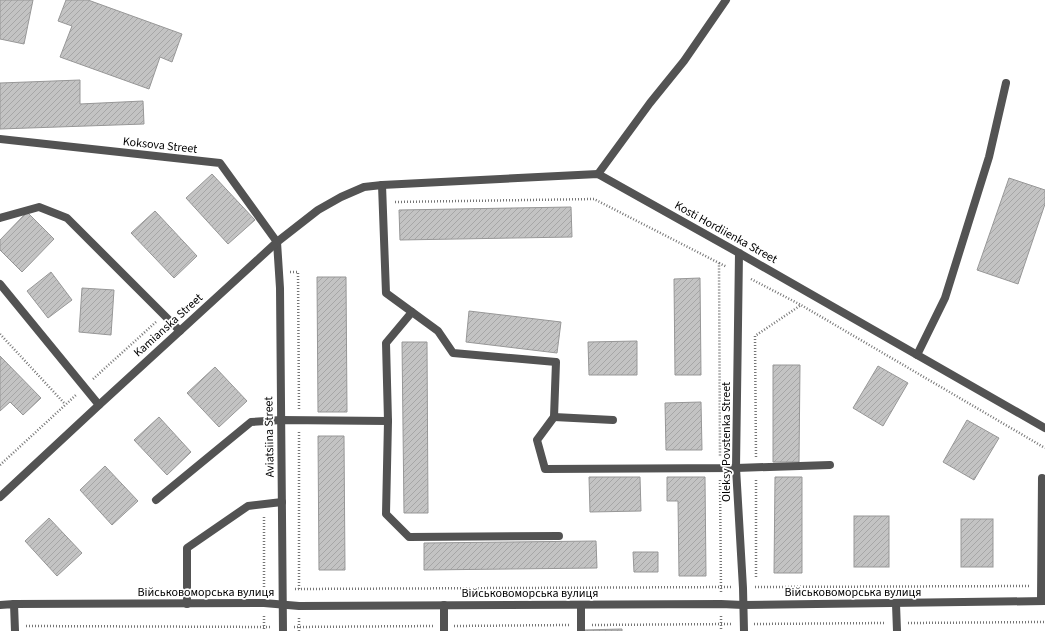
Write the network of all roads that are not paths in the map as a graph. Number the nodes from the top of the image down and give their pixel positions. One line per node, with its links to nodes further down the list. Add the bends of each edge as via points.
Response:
1 (726, 0): 4 (street, via 684,62)
2 (1006, 83): 12 (street, via 989,157 945,298)
3 (0, 139): 7 (street, Koksova Street, via 220,163)
4 (598, 174): 5 (street); 8 (street, Kosti Hordiienka Street)
5 (382, 185): 7 (street, Kamianska Street, via 364,187 341,197 318,210); 10 (street, via 386,293)
6 (0, 218): 11 (street, via 39,207 67,218)
7 (277, 242): 11 (street, Kamianska Street); 15 (street, Aviatsiina Street)
8 (739, 253): 12 (street, Kosti Hordiienka Street); 20 (street, Oleksy Povstenka Street)
9 (0, 284): 13 (street)
10 (412, 312): 14 (street, via 438,331 453,353 556,362); 17 (street, via 386,343)
11 (180, 331): 13 (street, Kamianska Street)
12 (917, 354): 18 (street, Kosti Hordiienka Street)
13 (99, 405): 22 (street, Kamianska Street)
14 (554, 417): 16 (street); 20 (street, via 537,440 545,469)
15 (281, 420): 17 (street); 23 (street, via 251,422); 24 (street, Aviatsiina Street)
16 (613, 420)
17 (388, 421): 25 (street, via 386,514 409,537)
18 (1045, 428)
19 (830, 465): 20 (street)
20 (736, 468): 34 (street, Oleksy Povstenka Street)
21 (1042, 478): 26 (street)
22 (0, 497)
23 (156, 500)
24 (282, 502): 28 (street, via 248,506 187,548); 31 (street, Aviatsiina Street)
25 (559, 536)
26 (1043, 601): 29 (street, Військовоморська вулиця)
27 (14, 604): 28 (street, Військовоморська вулиця); 30 (street, Військовоморська вулиця); 38 (street)
28 (187, 604): 31 (street, Військовоморська вулиця)
29 (896, 604): 34 (street, Військовоморська вулиця); 35 (street)
30 (0, 605)
31 (283, 605): 32 (street, Військовоморська вулиця); 39 (street, Aviatsiina Street)
32 (444, 605): 33 (street, Військовоморська вулиця); 40 (street)
33 (581, 605): 34 (street, Військовоморська вулиця); 36 (street)
34 (743, 605): 37 (street, Oleksy Povstenka Street)
35 (897, 627)
36 (581, 628)
37 (744, 628)
38 (14, 629)
39 (283, 629)
40 (444, 629)

